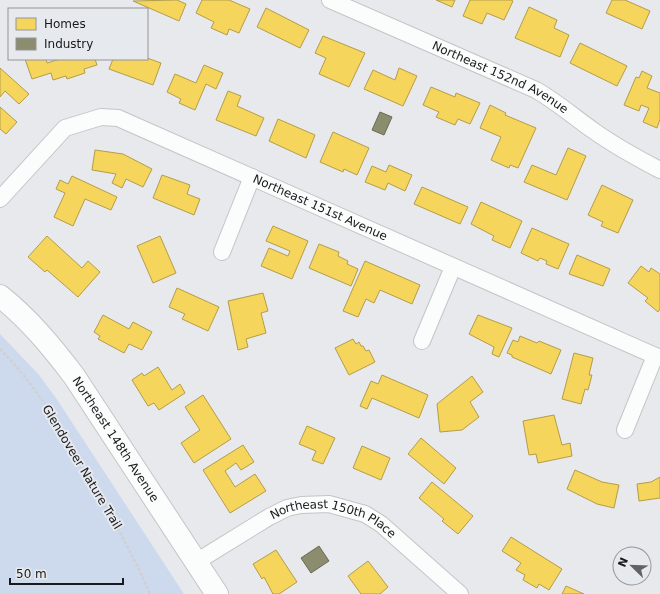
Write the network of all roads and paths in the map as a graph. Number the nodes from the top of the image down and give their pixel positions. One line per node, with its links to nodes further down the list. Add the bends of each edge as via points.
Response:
1 (330, 0): 2 (street, Northeast 152nd Avenue, via 536,90 625,152)
2 (660, 170)
3 (252, 177): 4 (street, Northeast 151st Avenue, via 118,118 101,117 65,128); 5 (street); 6 (street, Northeast 151st Avenue)
4 (0, 199)
5 (222, 252)
6 (453, 267): 8 (street); 10 (street, Northeast 151st Avenue)
7 (0, 296): 12 (main road, Northeast 148th Avenue, via 32,325 74,376)
8 (422, 341)
9 (0, 349): 13 (path, Glendoveer Nature Trail, via 11,359 49,409 128,544)
10 (658, 357): 11 (street)
11 (625, 430)
12 (196, 562): 14 (main road, Northeast 148th Avenue); 15 (street, Northeast 150th Place, via 288,508 328,504 364,514 381,524)
13 (150, 594)
14 (217, 594)
15 (460, 594)

